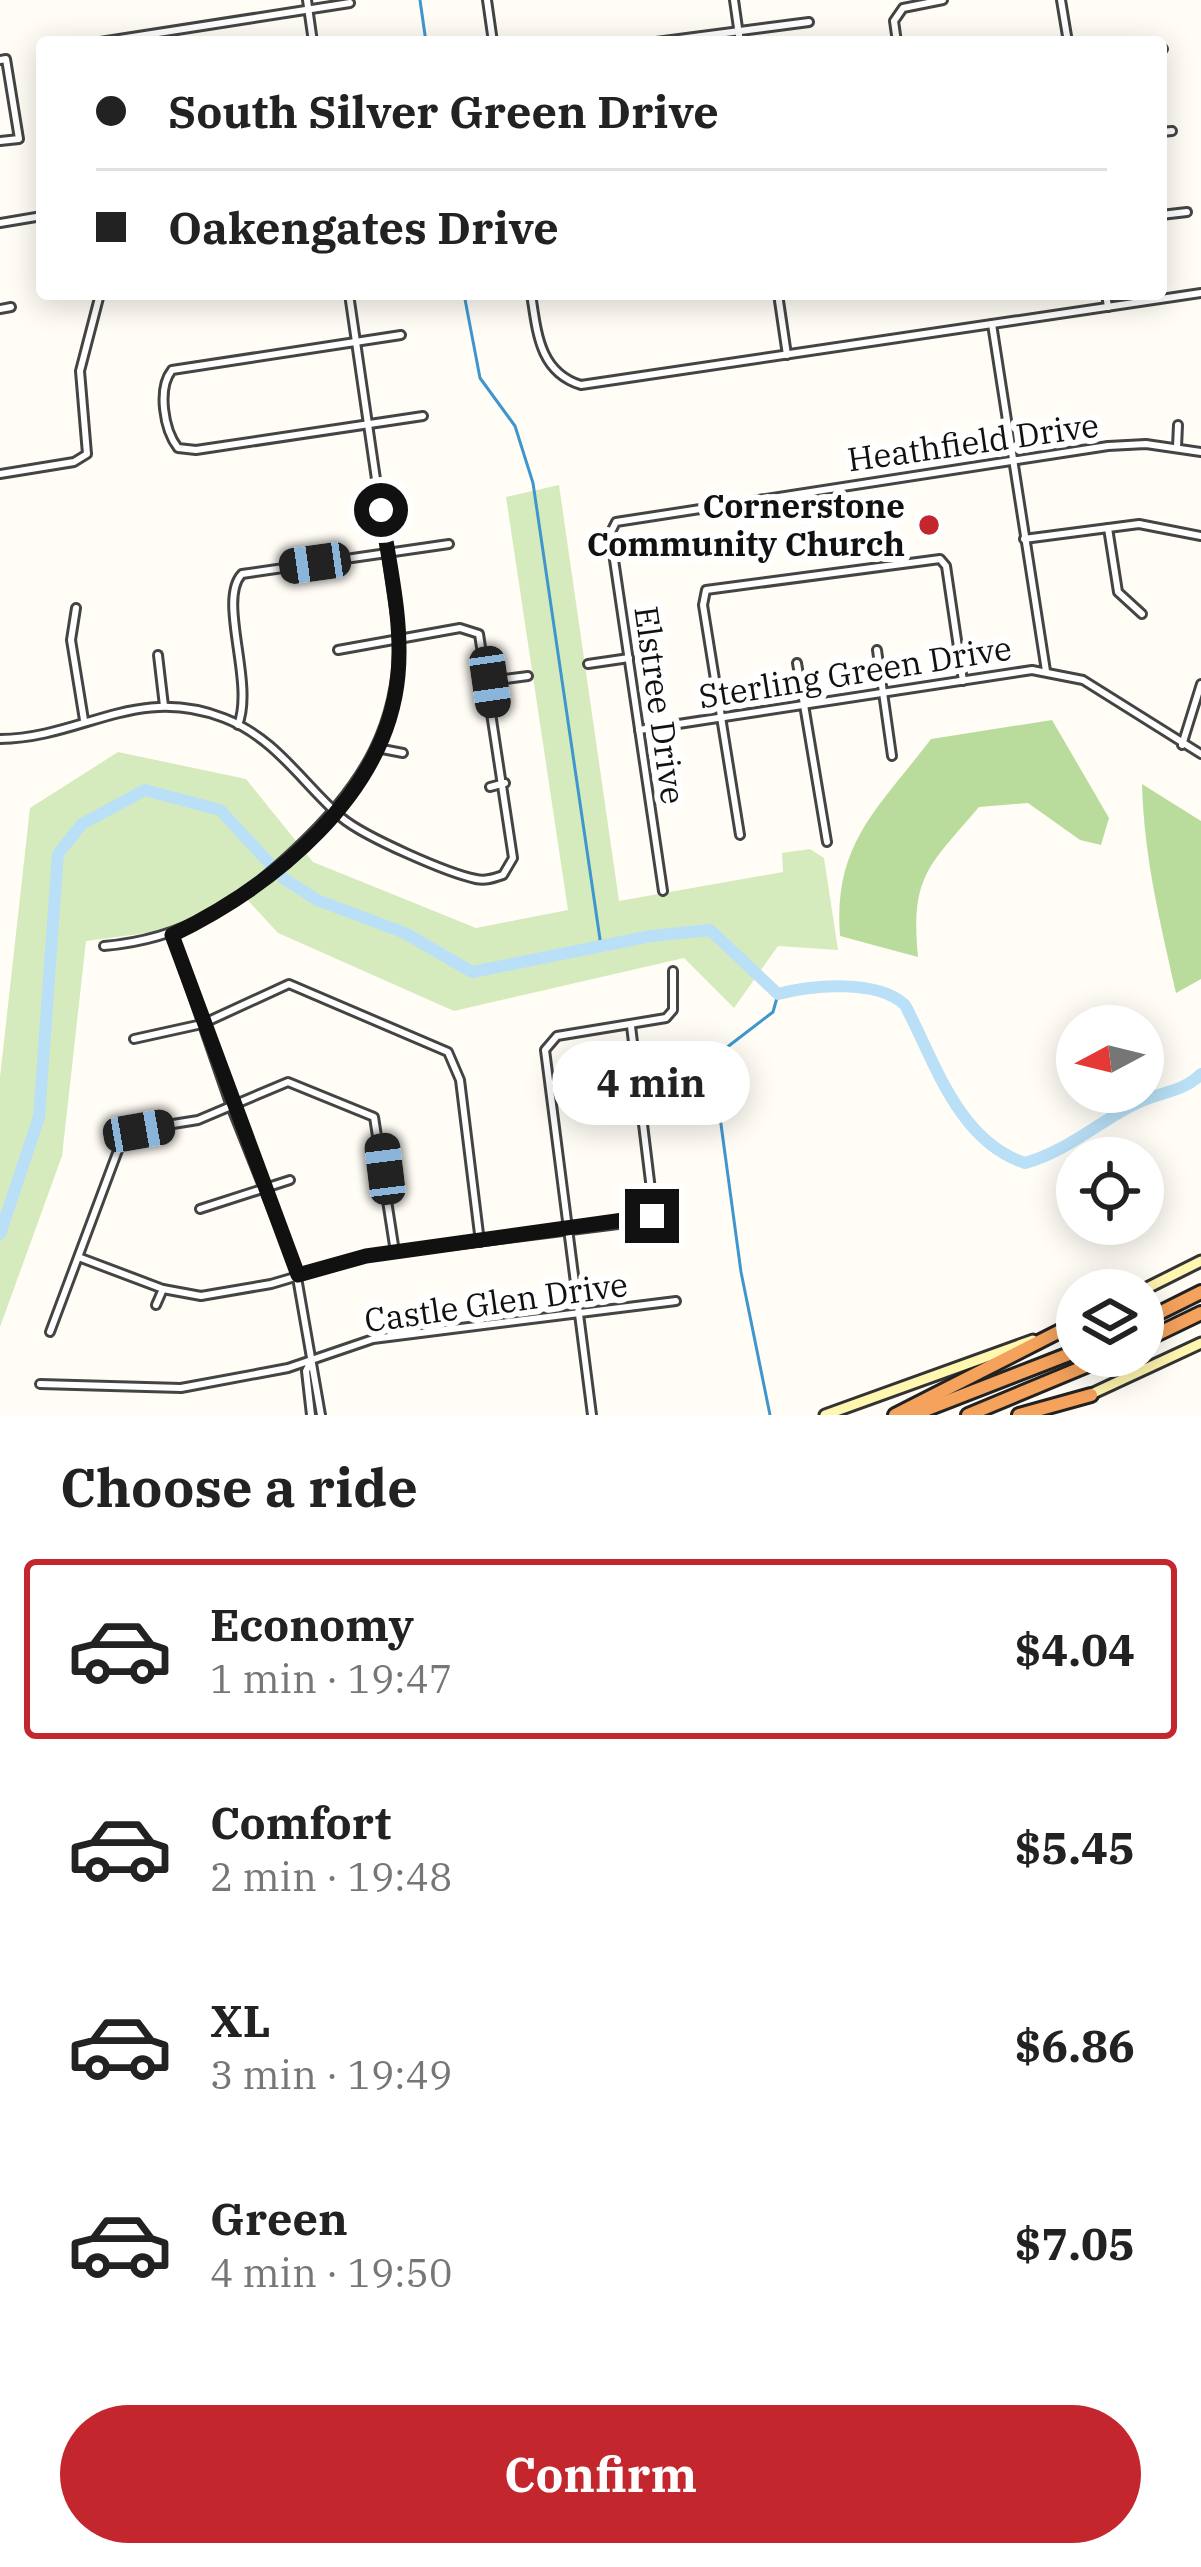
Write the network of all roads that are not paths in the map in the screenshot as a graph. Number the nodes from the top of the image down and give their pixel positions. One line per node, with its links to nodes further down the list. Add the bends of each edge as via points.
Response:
1 (487, 0): 11 (street)
2 (734, 0): 8 (street)
3 (943, 0): 14 (street, via 910,5 894,21)
4 (1061, 0): 15 (street)
5 (350, 3): 6 (street)
6 (307, 4): 9 (street); 10 (street)
7 (809, 22): 8 (street)
8 (738, 29): 12 (street); 13 (street)
9 (130, 36)
10 (312, 36)
11 (492, 36)
12 (694, 36)
13 (739, 36)
14 (896, 36)
15 (1067, 36)
16 (3, 59): 19 (street, via 19,139)
17 (1167, 131): 18 (street)
18 (1172, 131)
19 (0, 142)
20 (1187, 212): 21 (street)
21 (1167, 214)
22 (36, 217): 23 (street)
23 (0, 223)
24 (1201, 293): 25 (street)
25 (1167, 298)
26 (98, 300): 45 (street, via 80,371 88,450 74,462)
27 (350, 300): 37 (street)
28 (532, 300): 38 (street, via 549,362 563,378 592,385)
29 (779, 300): 38 (street)
30 (1107, 300): 33 (street)
31 (1154, 300): 33 (street)
32 (11, 307): 34 (street)
33 (1108, 307): 35 (street)
34 (0, 309)
35 (992, 324): 38 (street); 44 (street)
36 (401, 335): 37 (street)
37 (356, 340): 40 (street); 40 (street, via 181,367 168,375 163,393 169,434 186,450)
38 (787, 356)
39 (423, 416): 40 (street)
40 (369, 425): 51 (street)
41 (1178, 425): 42 (street)
42 (1177, 447): 43 (street, Heathfield Drive); 44 (street, Heathfield Drive, via 1127,444)
43 (1201, 452)
44 (1012, 460): 46 (street, Heathfield Drive); 49 (street)
45 (0, 474)
46 (613, 525): 58 (street, Elstree Drive)
47 (1108, 527): 48 (street); 49 (street); 53 (street, via 1118,592)
48 (1201, 536)
49 (1024, 539): 61 (street)
50 (448, 544): 51 (street)
51 (387, 552): 54 (street); 71 (street, via 242,574 233,584 247,695)
52 (76, 608): 70 (street, via 71,640)
53 (1142, 614)
54 (399, 638): 55 (street); 64 (street, via 465,628 478,634); 75 (street, via 394,700)
55 (338, 650)
56 (877, 650): 66 (street)
57 (158, 655): 68 (street)
58 (628, 658): 60 (street); 72 (street, Elstree Drive)
59 (797, 663): 67 (street)
60 (588, 664)
61 (1046, 671): 63 (street, Sterling Green Drive); 74 (street, Sterling Green Drive, via 1083,680)
62 (528, 676): 64 (street)
63 (963, 681): 66 (street, Sterling Green Drive); 69 (street, via 940,559 706,590)
64 (490, 682): 79 (street)
65 (1201, 684): 74 (street)
66 (883, 692): 67 (street, Sterling Green Drive); 78 (street)
67 (802, 705): 69 (street, Sterling Green Drive); 83 (street)
68 (164, 706): 70 (street); 71 (street)
69 (721, 716): 72 (street, Sterling Green Drive); 82 (street)
70 (84, 720): 73 (street)
71 (238, 724): 81 (street)
72 (639, 730): 84 (street, Elstree Drive)
73 (0, 739)
74 (1182, 745): 77 (street, Sterling Green Drive)
75 (377, 748): 76 (street); 81 (street)
76 (404, 753)
77 (1201, 754)
78 (892, 756)
79 (505, 783): 80 (street); 81 (street, via 512,865 503,875 478,879)
80 (490, 787)
81 (336, 812): 85 (street, via 251,890)
82 (740, 835)
83 (826, 842)
84 (663, 892)
85 (172, 935): 86 (street); 88 (street)
86 (104, 946)
87 (673, 971): 89 (street, via 673,1010)
88 (202, 1024): 90 (street); 91 (street); 96 (street, via 289,984 448,1052 460,1080)
89 (631, 1027): 95 (street, via 652,1216); 95 (street, via 548,1042)
90 (134, 1039)
91 (231, 1106): 93 (street); 97 (street, via 295,1082 374,1117); 98 (street, via 123,1136)
92 (290, 1180): 93 (street)
93 (266, 1189): 94 (street); 100 (street)
94 (200, 1210)
95 (569, 1230): 96 (street); 108 (street)
96 (480, 1242): 97 (street)
97 (395, 1252): 100 (street)
98 (81, 1258): 102 (street); 111 (street)
99 (1201, 1261): 101 (main road)
100 (298, 1275): 102 (street, via 201,1296); 115 (street)
101 (1164, 1280)
102 (163, 1289): 105 (street)
103 (1201, 1292): 106 (highway)
104 (676, 1301): 108 (street, Castle Glen Drive)
105 (156, 1305)
106 (1164, 1310)
107 (1201, 1313): 110 (highway)
108 (580, 1315): 115 (street, Castle Glen Drive, via 373,1339); 121 (street)
109 (1056, 1330): 122 (main road)
110 (1164, 1331)
111 (50, 1332)
112 (1056, 1333): 123 (highway)
113 (1201, 1343): 118 (main road)
114 (1056, 1359): 124 (highway)
115 (311, 1361): 117 (street, Castle Glen Drive, via 156,1390); 119 (street); 120 (street)
116 (1059, 1377): 125 (highway)
117 (40, 1384)
118 (1090, 1395): 126 (highway); 127 (main road)
119 (321, 1412): 120 (street)
120 (311, 1413)
121 (592, 1415)
122 (825, 1415)
123 (895, 1415)
124 (912, 1415)
125 (968, 1415)
126 (1019, 1415)
127 (1044, 1415)

